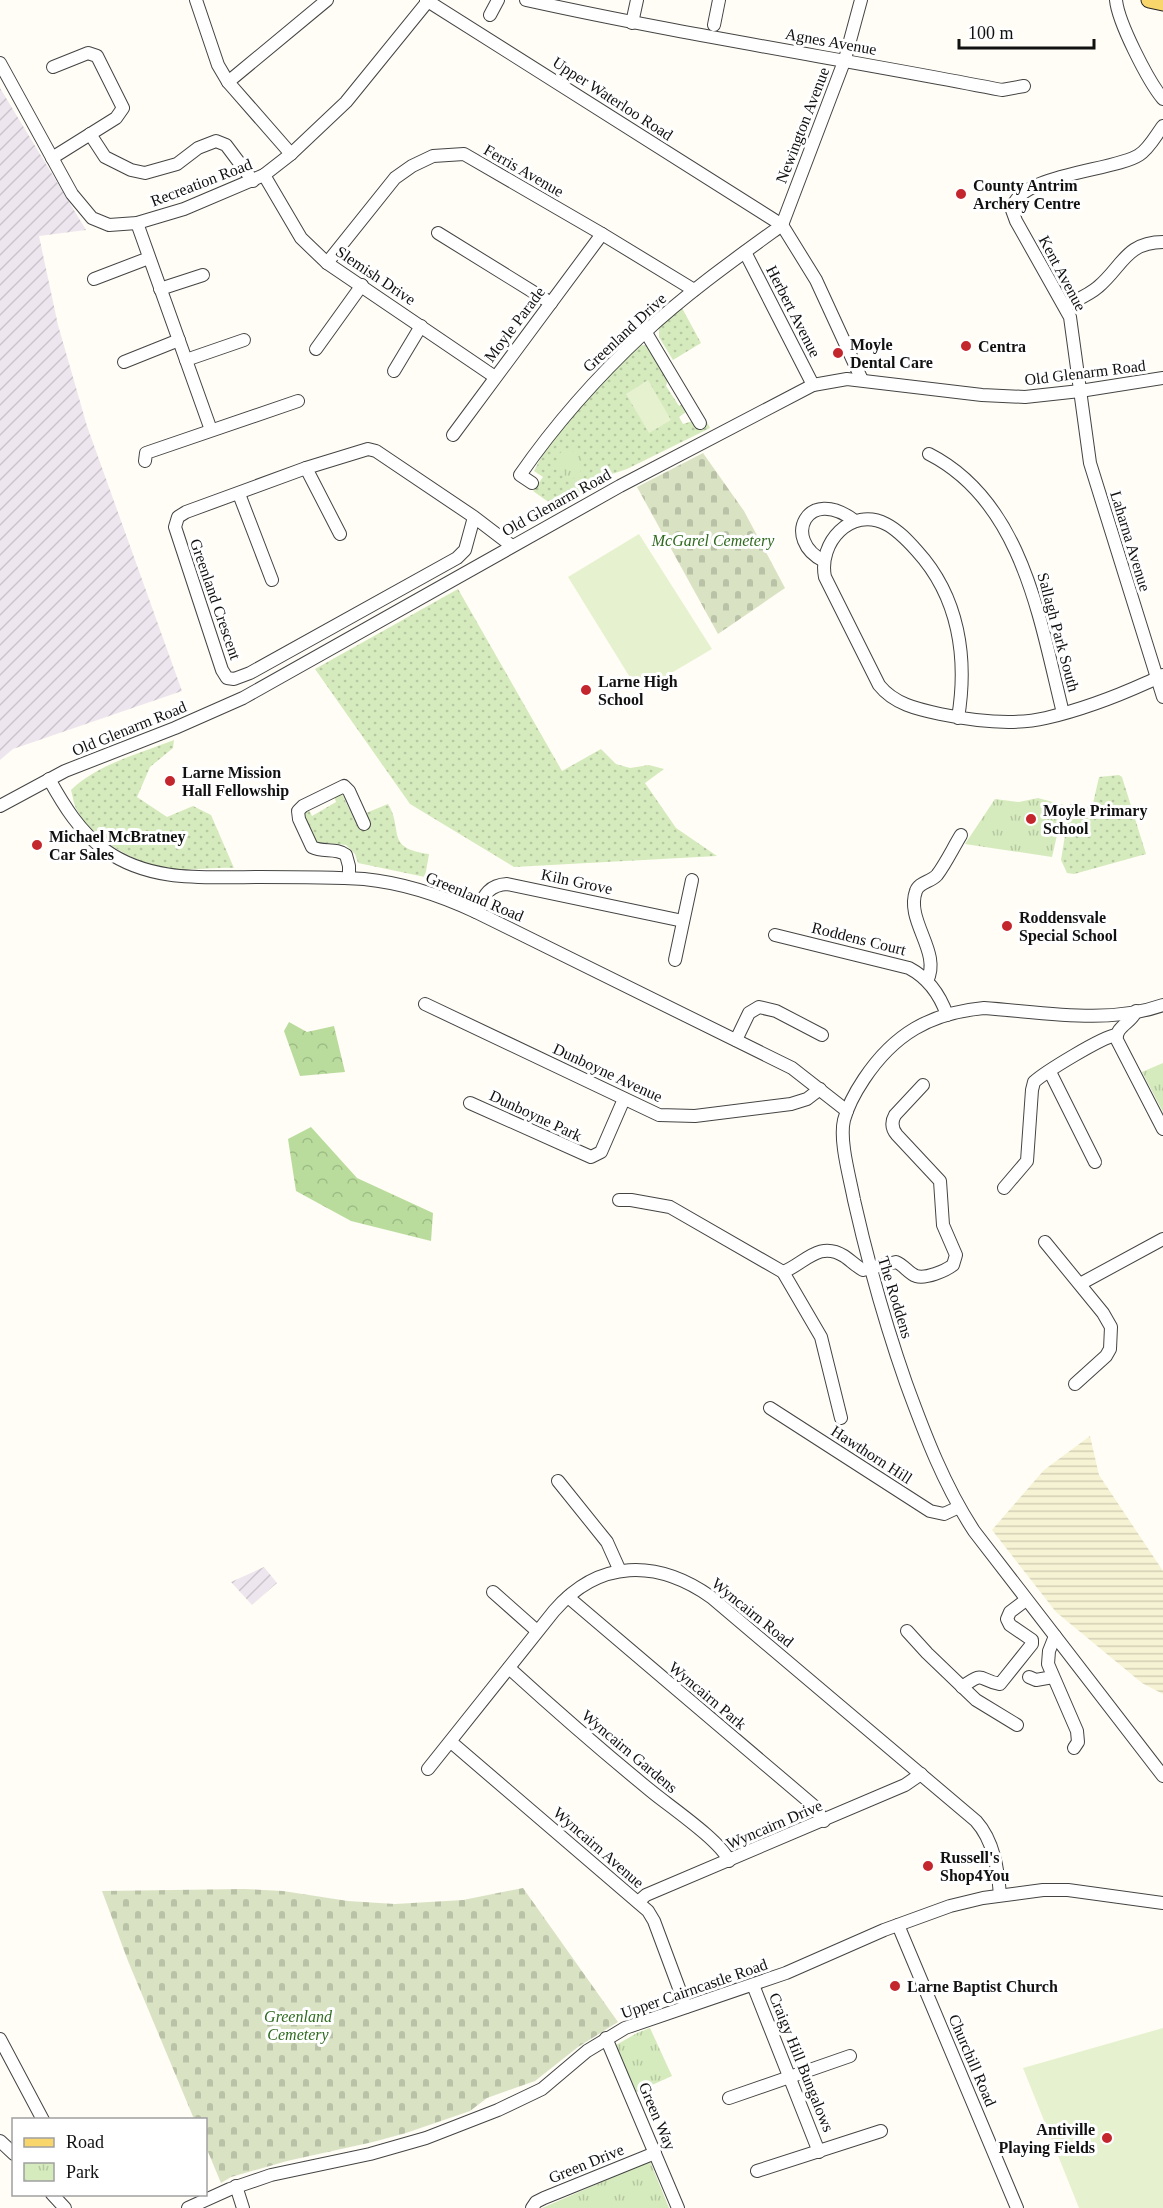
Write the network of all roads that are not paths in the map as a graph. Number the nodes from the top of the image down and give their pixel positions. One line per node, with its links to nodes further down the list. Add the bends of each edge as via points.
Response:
1 (196, 0): 18 (street, via 218,65)
2 (327, 0): 18 (street)
3 (498, 0): 12 (street)
4 (526, 0): 13 (street, Agnes Avenue)
5 (637, 0): 13 (street)
6 (719, 0): 14 (street)
7 (861, 0): 15 (street, Newington Avenue)
8 (1116, 0): 20 (street, via 1135,49)
9 (1149, 0): 11 (main road)
10 (427, 1): 23 (street, Recreation Road, via 346,102); 28 (street, Upper Waterloo Road)
11 (1163, 3)
12 (490, 15)
13 (632, 23): 15 (street, Agnes Avenue)
14 (714, 25)
15 (845, 59): 19 (street, Agnes Avenue, via 1002,90); 28 (street, Newington Avenue)
16 (0, 63): 24 (street, Recreation Road)
17 (52, 67): 22 (street, via 88,53 97,56 123,108 116,118)
18 (228, 81): 23 (street)
19 (1024, 86)
20 (1163, 99)
21 (1163, 126): 41 (street, Kent Avenue, via 1140,154 1045,182 1015,201 1014,217)
22 (90, 134): 24 (street); 26 (street, via 105,157 145,173 177,164 198,148 216,141 226,145)
23 (291, 154): 25 (street, Recreation Road)
24 (52, 158): 27 (street, Recreation Road, via 72,194 92,218 109,225)
25 (264, 175): 26 (street, Recreation Road); 34 (street, Slemish Drive, via 301,238)
26 (253, 181): 27 (street, Recreation Road)
27 (137, 223): 33 (street)
28 (782, 225): 32 (street, Greenland Drive); 52 (street, via 816,280)
29 (438, 233): 40 (street)
30 (602, 234): 34 (street, Ferris Avenue, via 464,154 433,156 395,178); 39 (street, Ferris Avenue); 40 (street, Moyle Parade)
31 (1163, 242): 41 (street, via 1143,245 1127,254 1098,287)
32 (746, 252): 39 (street, Greenland Drive); 53 (street, Herbert Avenue)
33 (149, 258): 36 (street); 38 (street)
34 (327, 263): 37 (street, Slemish Drive)
35 (203, 275): 38 (street)
36 (94, 279)
37 (362, 285): 42 (street, Slemish Drive); 46 (street)
38 (160, 289): 44 (street)
39 (694, 290): 43 (street, Greenland Drive)
40 (551, 303): 50 (street, Moyle Parade)
41 (1065, 306): 54 (street, Kent Avenue, via 1072,324)
42 (421, 326): 49 (street); 50 (street, Slemish Drive)
43 (645, 332): 56 (street); 62 (street, Greenland Drive, via 586,391 540,446 520,475)
44 (179, 340): 47 (street); 48 (street)
45 (244, 340): 47 (street)
46 (316, 349)
47 (186, 360): 57 (street)
48 (124, 362)
49 (394, 371)
50 (495, 377): 58 (street, Moyle Parade)
51 (1163, 378): 54 (street, Old Glenarm Road)
52 (862, 380): 53 (street, Old Glenarm Road, via 831,380); 54 (street, Old Glenarm Road, via 1010,397)
53 (813, 385): 67 (street, Old Glenarm Road)
54 (1080, 392): 70 (street, Laharna Avenue, via 1090,463)
55 (298, 401): 57 (street)
56 (700, 423)
57 (211, 430): 60 (street, via 146,453)
58 (453, 435)
59 (929, 454): 72 (street, Sallagh Park South, via 952,467 979,493 1011,542 1033,592)
60 (145, 461)
61 (306, 468): 63 (street, Greenland Crescent); 64 (street, Greenland Crescent, via 368,448); 66 (street)
62 (532, 483)
63 (239, 494): 64 (street, Greenland Crescent, via 186,512 178,517 175,527 222,670 227,678 234,679 457,558 465,550); 69 (street)
64 (474, 517): 67 (street, Greenland Crescent)
65 (855, 521): 68 (street, via 833,537); 68 (street, via 840,511 825,508 806,518 802,534 811,553); 73 (street, via 880,521 898,532 927,562 943,588 957,625 962,654)
66 (340, 534)
67 (512, 546): 74 (street, Old Glenarm Road, via 243,698)
68 (824, 561): 73 (street, via 826,581 876,680 888,694 906,705)
69 (272, 580)
70 (1160, 677): 71 (street, Laharna Avenue); 72 (street)
71 (1163, 697)
72 (1064, 713): 73 (street, via 1030,720)
73 (958, 718)
74 (49, 779): 75 (street, Old Glenarm Road); 78 (street, Greenland Road, via 73,818 92,839 120,859 148,871 198,877)
75 (0, 806)
76 (364, 824): 78 (street, via 344,786 298,811 312,847 338,850 346,855)
77 (961, 835): 84 (street, via 937,875 915,894 916,913 931,965)
78 (349, 878): 80 (street, Greenland Road, via 406,885)
79 (692, 880): 81 (street)
80 (476, 912): 81 (street, Kiln Grove, via 489,890 507,884); 91 (street, Greenland Road)
81 (683, 921): 83 (street)
82 (775, 935): 84 (street, Roddens Court, via 905,966)
83 (675, 960)
84 (927, 981): 88 (street, Roddens Court)
85 (425, 1004): 95 (street, Dunboyne Avenue)
86 (1163, 1005): 87 (street, The Roddens)
87 (1136, 1011): 88 (street, The Roddens, via 1080,1015 984,1008); 90 (street)
88 (947, 1015): 97 (street, The Roddens, via 897,1040 874,1065)
89 (822, 1035): 91 (street, via 761,1006 750,1012)
90 (1116, 1035): 92 (street); 98 (street)
91 (736, 1040): 94 (street, Greenland Road, via 792,1068)
92 (1050, 1072): 99 (street); 100 (street, via 1034,1082 1027,1161)
93 (923, 1085): 104 (street, via 895,1115 893,1127 939,1179 943,1222 956,1259 949,1268 925,1276 914,1275 896,1262)
94 (820, 1089): 95 (street, Dunboyne Avenue, via 795,1104 689,1116 656,1114); 97 (street, Greenland Road)
95 (624, 1100): 96 (street, Dunboyne Park, via 601,1152 592,1157)
96 (470, 1103)
97 (847, 1111): 104 (street, The Roddens, via 844,1144)
98 (1163, 1129)
99 (1095, 1162)
100 (1004, 1188)
101 (619, 1200): 105 (street, via 670,1208)
102 (1163, 1239): 106 (street)
103 (1045, 1242): 106 (street)
104 (870, 1268): 105 (street, via 863,1270 843,1255 819,1250); 111 (street, The Roddens, via 934,1459)
105 (783, 1272): 109 (street, via 821,1337)
106 (1080, 1284): 107 (street, via 1108,1321 1112,1338 1106,1356)
107 (1075, 1384)
108 (770, 1408): 111 (street, Hawthorn Hill, via 930,1511 944,1514)
109 (842, 1418)
110 (558, 1481): 112 (street, via 607,1542)
111 (959, 1507): 115 (street, The Roddens)
112 (620, 1571): 114 (street, Wyncairn Road, via 590,1580); 127 (street, Wyncairn Road, via 656,1572 679,1578 702,1591)
113 (493, 1592): 116 (street)
114 (568, 1597): 116 (street, Wyncairn Road); 129 (street, Wyncairn Park, via 814,1806)
115 (1026, 1600): 118 (street, The Roddens); 122 (street, via 1007,1619 1029,1636 1032,1644 1000,1684 978,1676)
116 (537, 1631): 119 (street, Wyncairn Road)
117 (912, 1632): 122 (street)
118 (1055, 1636): 121 (street, via 1048,1664); 128 (street, The Roddens)
119 (509, 1668): 124 (street, Wyncairn Road); 130 (street, Wyncairn Gardens, via 695,1827)
120 (1029, 1677): 121 (street)
121 (1053, 1677): 125 (street, via 1077,1731)
122 (962, 1687): 123 (street)
123 (1012, 1728)
124 (451, 1742): 126 (street, Wyncairn Road); 132 (street, Wyncairn Avenue)
125 (1074, 1748)
126 (428, 1769)
127 (921, 1774): 129 (street, Wyncairn Drive); 131 (street, Wyncairn Road, via 984,1830 993,1852)
128 (1163, 1776)
129 (824, 1821): 130 (street, Wyncairn Drive)
130 (729, 1861): 132 (street, Wyncairn Drive, via 646,1895)
131 (1000, 1895): 133 (street, Upper Cairncastle Road, via 1068,1890); 134 (street, Upper Cairncastle Road, via 950,1906)
132 (638, 1902): 136 (street, Wyncairn Avenue, via 654,1921)
133 (1163, 1903)
134 (898, 1925): 135 (street, Upper Cairncastle Road); 154 (street, Churchill Road)
135 (753, 1985): 136 (street, Upper Cairncastle Road); 140 (street, Craigy Hill Bungalows)
136 (686, 2007): 137 (street, Upper Cairncastle Road)
137 (606, 2038): 147 (street, Green Way); 149 (street, Upper Cairncastle Road, via 542,2089 498,2110 426,2138)
138 (0, 2039): 142 (street)
139 (850, 2056): 140 (street)
140 (789, 2077): 141 (street); 146 (street, Craigy Hill Bungalows)
141 (729, 2098)
142 (41, 2118)
143 (881, 2131): 146 (street)
144 (0, 2141): 145 (street)
145 (12, 2152)
146 (819, 2152): 148 (street)
147 (655, 2153): 152 (street, Green Drive, via 541,2199); 153 (street, Green Way)
148 (757, 2172)
149 (236, 2186): 150 (street, Upper Cairncastle Road); 151 (street)
150 (188, 2208)
151 (243, 2208)
152 (532, 2208)
153 (678, 2208)
154 (1017, 2208)

